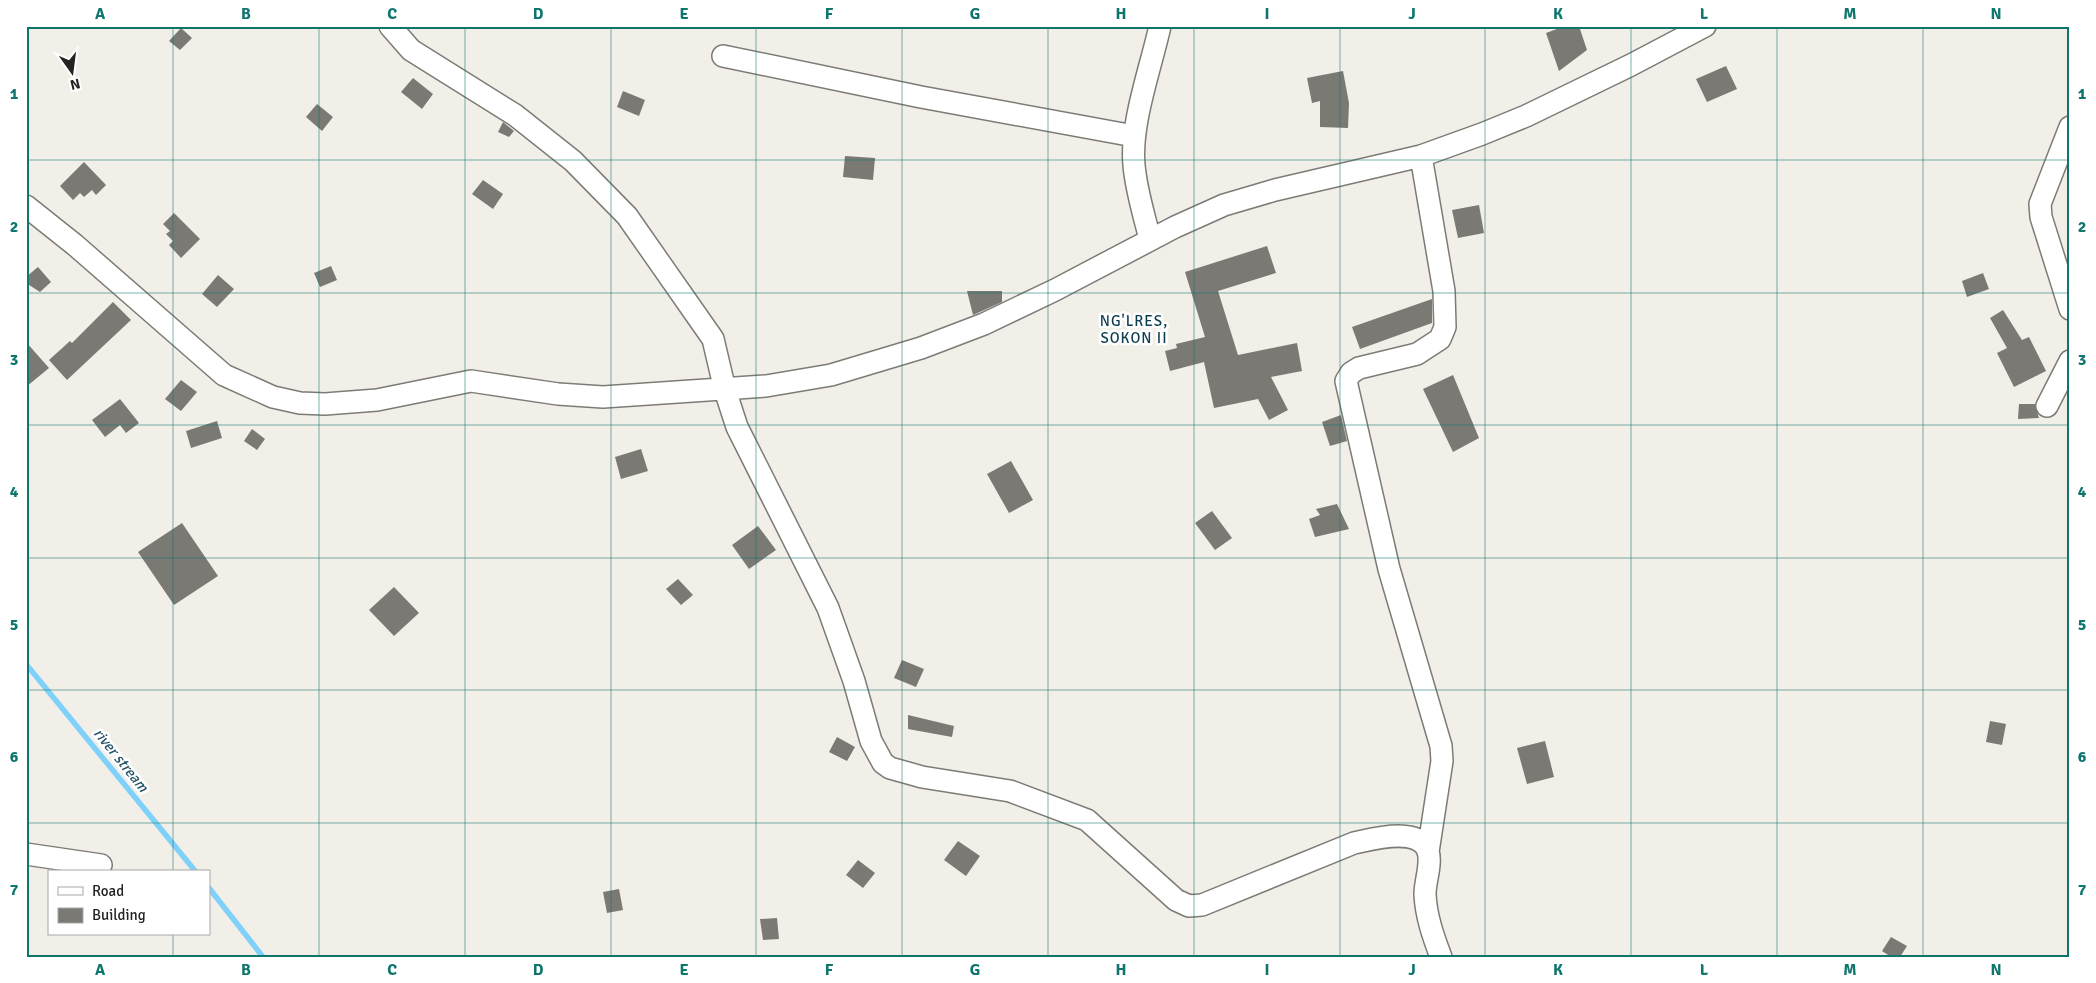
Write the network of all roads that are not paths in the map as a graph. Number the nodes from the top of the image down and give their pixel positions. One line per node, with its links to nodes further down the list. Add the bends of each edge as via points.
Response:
1 (390, 26): 12 (street, via 411,50 515,115 574,161 617,204 710,332)
2 (1160, 26): 6 (street)
3 (1705, 26): 7 (street, via 1526,116)
4 (723, 56): 6 (street)
5 (2070, 127): 10 (street, via 2040,204 2041,217)
6 (1134, 136): 9 (street, via 1139,197)
7 (1422, 156): 9 (street, via 1224,205); 14 (street, via 1444,291 1445,327 1440,339 1417,354 1359,368 1346,381 1389,569 1441,746 1442,761)
8 (26, 206): 12 (street, via 224,375 273,397 325,404 377,400 471,381 603,397)
9 (1150, 239): 12 (street, via 984,324 922,348 831,375)
10 (2070, 309)
11 (2070, 361): 13 (street)
12 (725, 390): 14 (street, via 752,459 828,608 871,741 878,756 890,768 922,777 1010,791 1087,820 1176,900 1189,906 1202,905 1370,839 1405,836 1421,841)
13 (2047, 406)
14 (1428, 852): 17 (street, via 1427,911)
15 (26, 854): 16 (street)
16 (101, 865)
17 (1441, 957)

